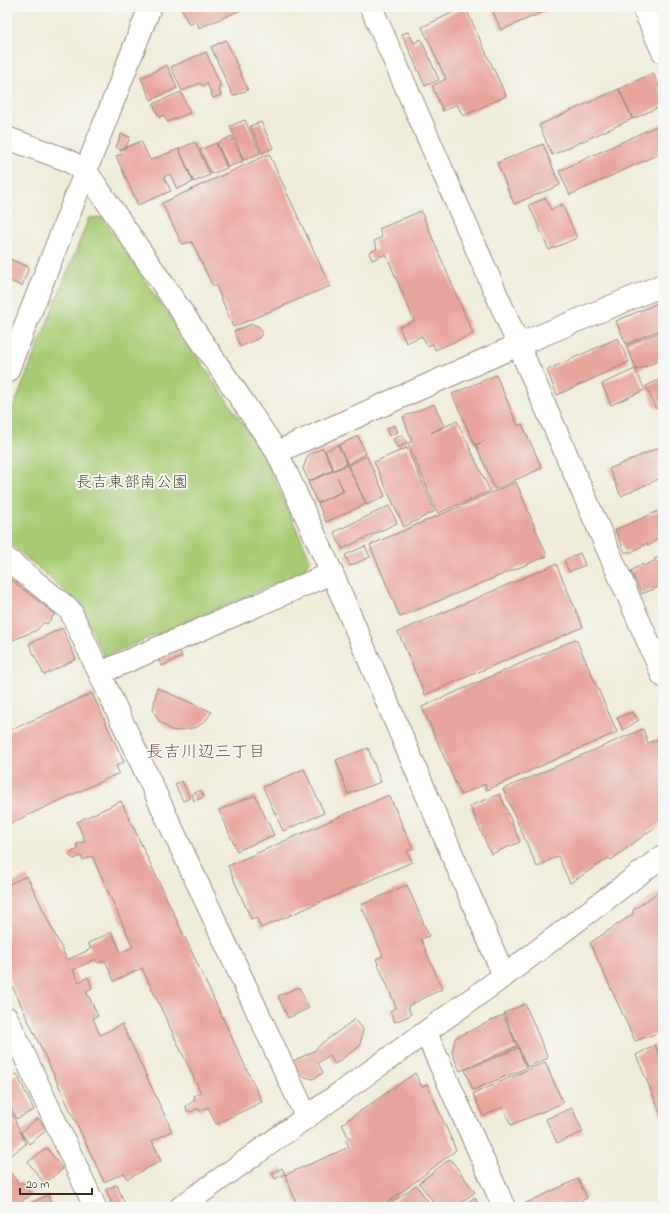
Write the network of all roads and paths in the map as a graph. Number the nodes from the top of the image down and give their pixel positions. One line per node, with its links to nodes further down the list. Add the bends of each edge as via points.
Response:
1 (150, 7): 6 (street)
2 (371, 7): 8 (street)
3 (643, 7): 4 (street)
4 (663, 52)
5 (7, 138): 6 (street, via 67,160)
6 (86, 172): 9 (street); 10 (street)
7 (663, 285): 8 (street)
8 (518, 345): 10 (street); 14 (street)
9 (7, 372)
10 (277, 452): 12 (street)
11 (7, 559): 13 (street, via 70,610)
12 (332, 574): 13 (street); 16 (street)
13 (100, 673): 20 (street)
14 (663, 676)
15 (663, 856): 16 (street)
16 (504, 976): 18 (street)
17 (7, 1018): 19 (street)
18 (426, 1033): 20 (street); 23 (street)
19 (12, 1044): 21 (street)
20 (307, 1118): 22 (street)
21 (95, 1207)
22 (182, 1207)
23 (504, 1207)

